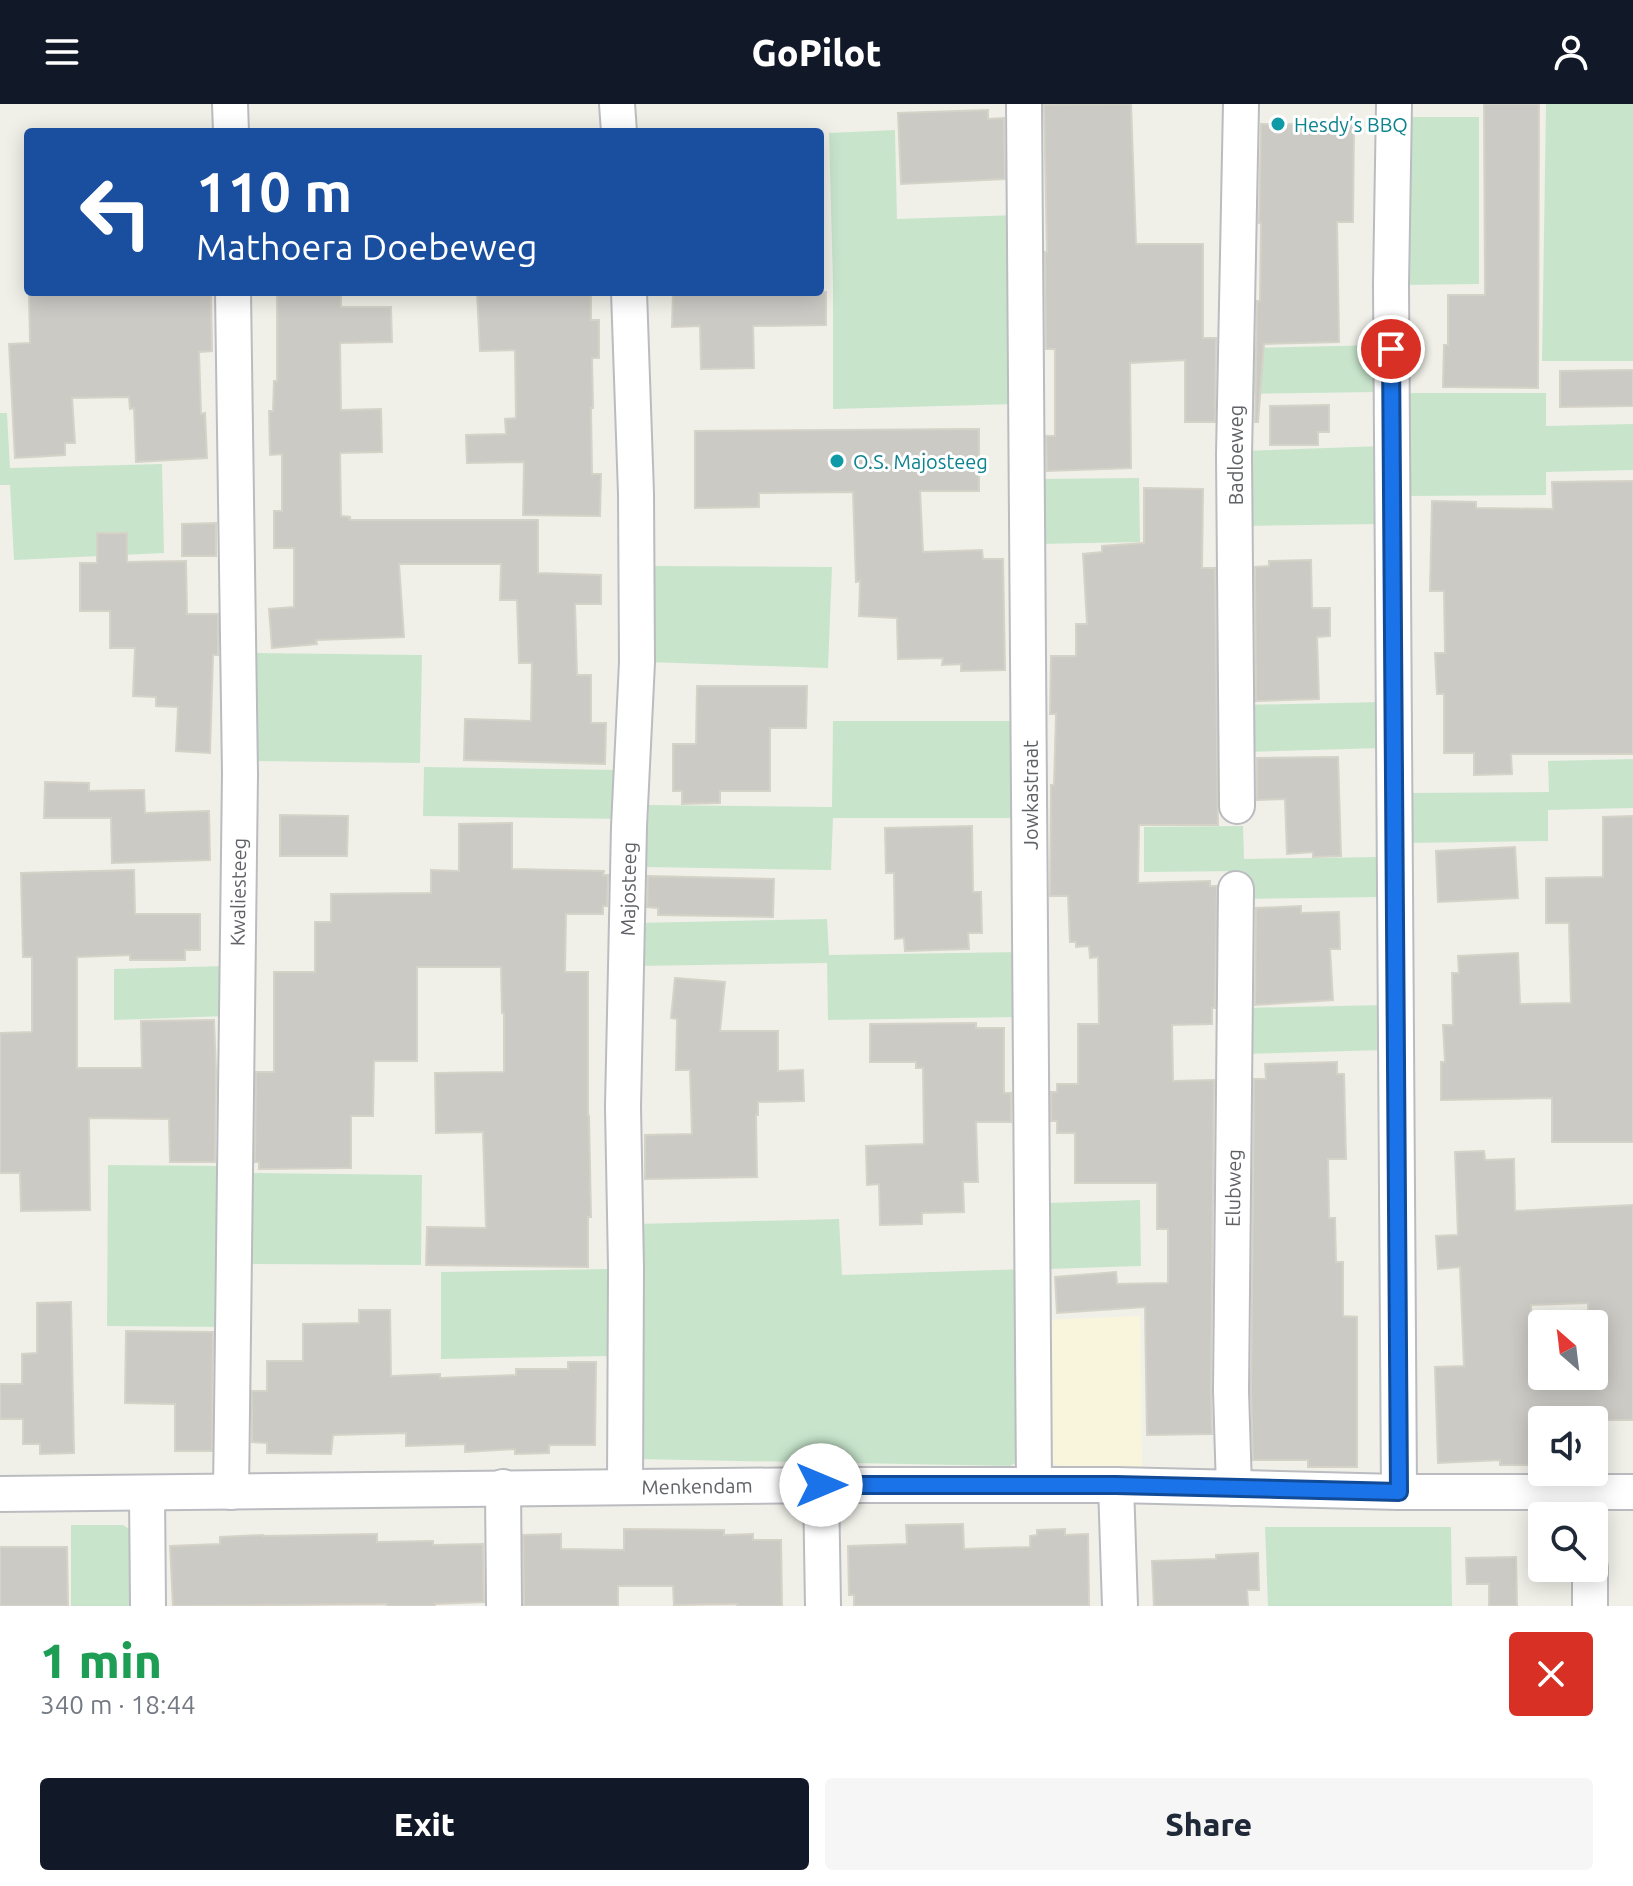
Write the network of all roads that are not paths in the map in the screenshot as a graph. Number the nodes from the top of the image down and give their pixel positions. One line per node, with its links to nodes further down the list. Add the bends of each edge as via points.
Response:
1 (230, 104): 6 (street)
2 (617, 104): 7 (street)
3 (1024, 104): 13 (street, Jowkastraat)
4 (1241, 104): 10 (street, Badloeweg, via 1234,455)
5 (1394, 104): 19 (street)
6 (231, 128)
7 (619, 128)
8 (233, 296): 18 (street, Kwaliesteeg, via 240,790)
9 (629, 296): 16 (street, Majosteeg, via 637,662 623,1107)
10 (1237, 806)
11 (1236, 889): 17 (street, Elubweg)
12 (821, 1485): 13 (street, Menkendam); 16 (street, Menkendam); 28 (street)
13 (1034, 1485): 14 (street, Menkendam)
14 (1116, 1485): 17 (street, Menkendam); 29 (street)
15 (503, 1487): 16 (street, Menkendam); 18 (street, Menkendam); 27 (street)
16 (625, 1487)
17 (1234, 1488): 19 (street, Menkendam)
18 (231, 1492): 21 (street, Menkendam)
19 (1399, 1492): 23 (street, Menkendam)
20 (1633, 1492): 24 (street, Menkendam)
21 (147, 1493): 22 (street, Menkendam); 26 (street)
22 (0, 1494)
23 (1557, 1502)
24 (1596, 1502)
25 (1590, 1582): 30 (street)
26 (148, 1606)
27 (504, 1606)
28 (823, 1606)
29 (1120, 1606)
30 (1590, 1606)

